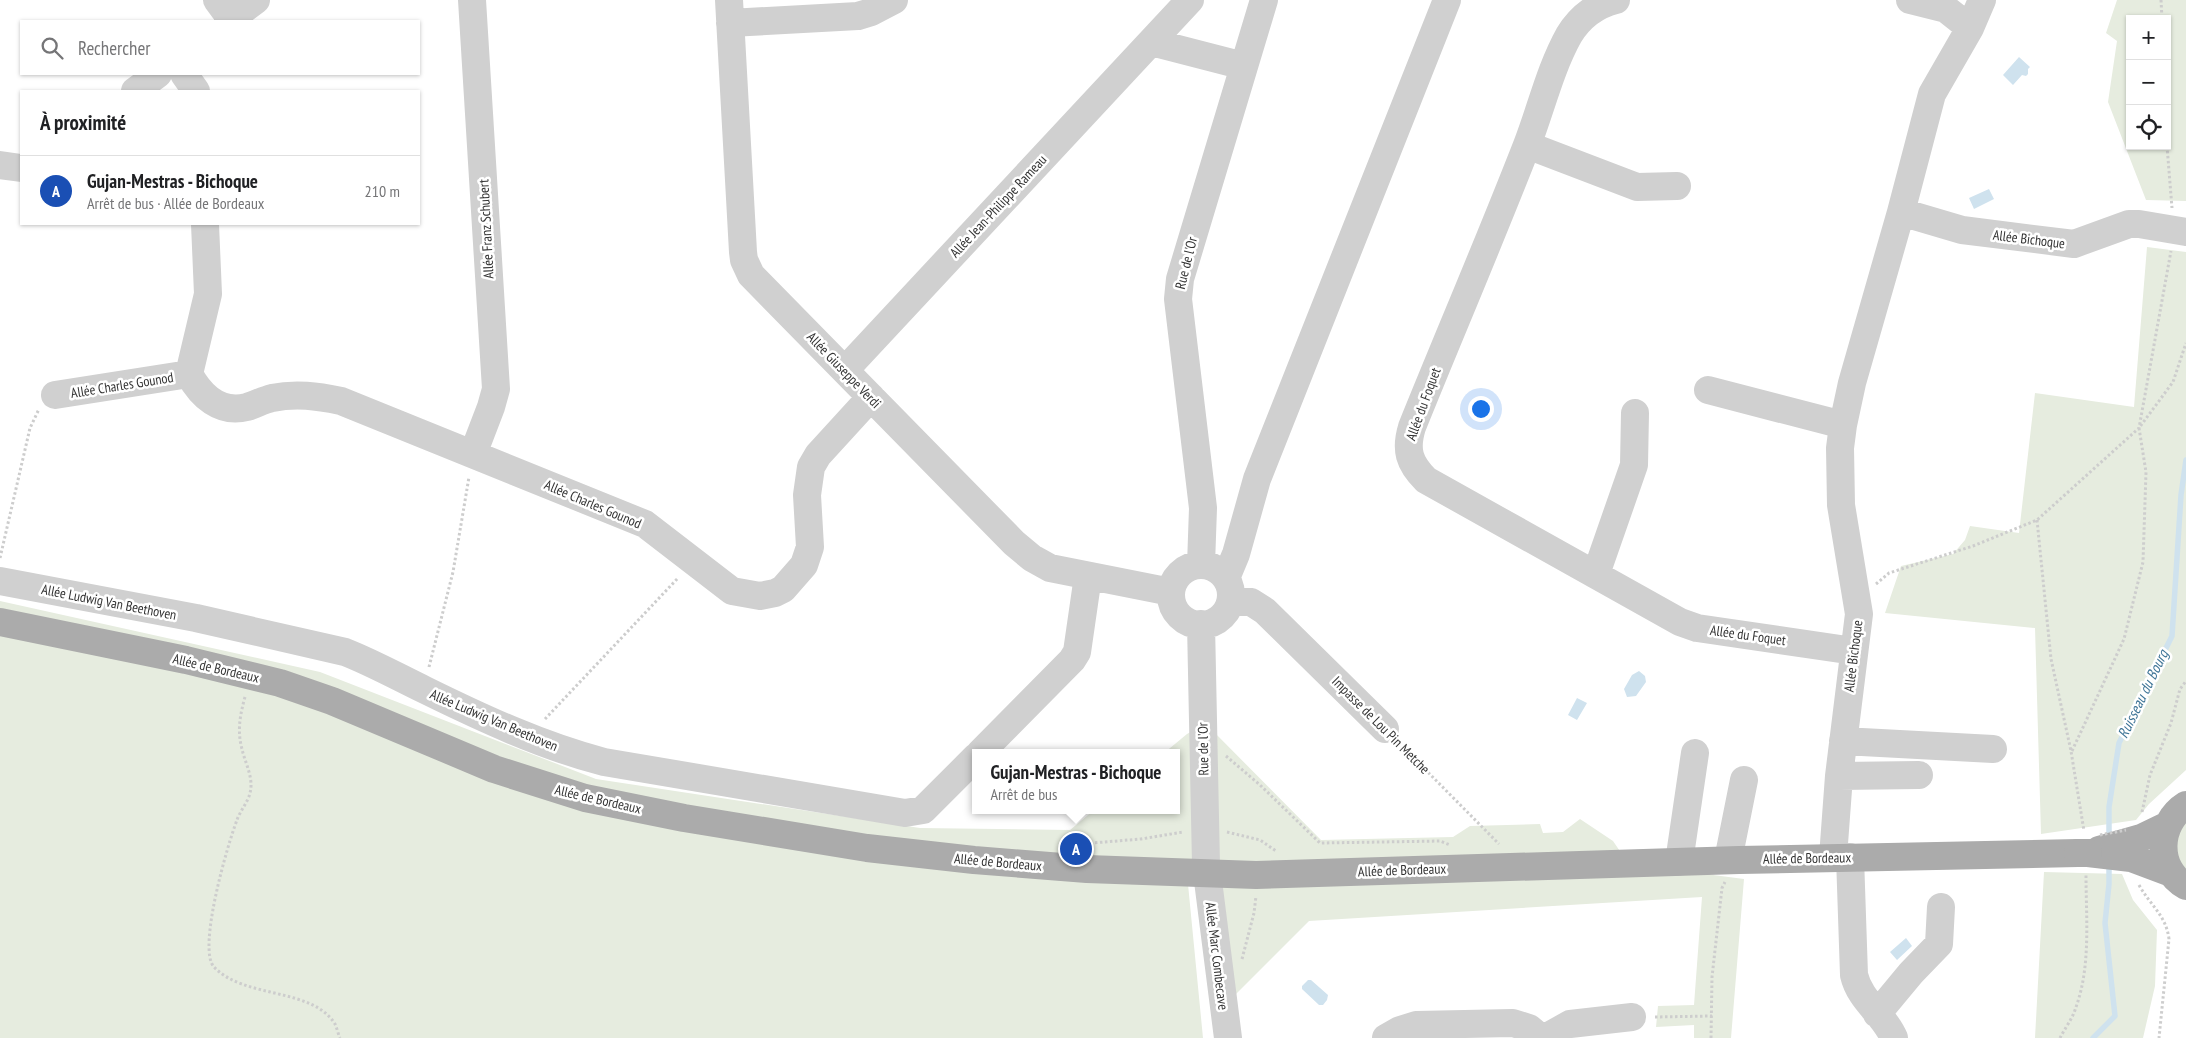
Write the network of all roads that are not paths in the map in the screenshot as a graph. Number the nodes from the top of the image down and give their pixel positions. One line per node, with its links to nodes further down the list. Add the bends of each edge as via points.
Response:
1 (256, 0): 11 (street)
2 (472, 0): 33 (street, Allée Franz Schubert, via 496,389)
3 (894, 0): 10 (street, via 858,16)
4 (1190, 0): 13 (street, Allée Jean-Philippe Rameau)
5 (1264, 0): 14 (street, Rue de l'Or)
6 (1447, 0): 38 (street, via 1258,479)
7 (1910, 0): 12 (street, via 1946,9)
8 (1982, 0): 12 (street, Allée Bichoque)
9 (1610, 1): 19 (street, Allée du Foquet, via 1589,12 1569,35)
10 (730, 12): 26 (street, Allée Giuseppe Verdi, via 744,260 751,275)
11 (225, 13)
12 (1970, 28): 23 (street, Allée Bichoque, via 1932,94)
13 (1151, 42): 14 (street); 26 (street, Allée Jean-Philippe Rameau)
14 (1244, 66): 34 (street, Rue de l'Or, via 1180,279 1178,299 1203,508)
15 (157, 75): 17 (street)
16 (185, 75): 18 (street)
17 (136, 90)
18 (195, 90)
19 (1527, 145): 22 (street, via 1637,187); 35 (street, Allée du Foquet, via 1412,427 1408,451 1416,469 1426,480)
20 (0, 165): 21 (street)
21 (20, 168)
22 (1677, 186)
23 (1901, 212): 25 (street, Allée Bichoque, via 1962,230 2074,244 2129,224); 32 (street, Allée Bichoque)
24 (205, 225): 27 (street, Allée Charles Gounod, via 208,294)
25 (2180, 231)
26 (845, 370): 30 (street, Allée Giuseppe Verdi)
27 (189, 374): 29 (street, Allée Charles Gounod); 33 (street, Allée Charles Gounod, via 196,388 221,407 234,409 271,398 312,395 341,401)
28 (1708, 390): 32 (street)
29 (55, 395)
30 (871, 397): 33 (street, Allée Charles Gounod, via 811,467 807,495 810,547 804,565 783,589 760,596 732,591 645,524); 36 (street, Allée Giuseppe Verdi, via 1032,558 1050,568)
31 (1635, 414): 35 (street, via 1634,465)
32 (1843, 425): 42 (street, Allée Bichoque, via 1841,505 1858,614)
33 (473, 454)
34 (1201, 565): 38 (street, via 1215,568); 39 (street, via 1192,566 1178,575)
35 (1596, 574): 42 (street, Allée du Foquet, via 1696,628)
36 (1088, 576): 39 (street, Allée Giuseppe Verdi); 44 (street, via 1072,660)
37 (0, 581): 48 (street, Allée Ludwig Van Beethoven, via 196,618 346,652 533,738 604,762 905,813 922,810)
38 (1228, 589): 41 (street, via 1226,612 1213,622); 43 (street, Impasse de Lou Pin Metche, via 1265,611)
39 (1171, 592): 41 (street, via 1177,613 1189,622)
40 (0, 622): 58 (main road, Allée de Bordeaux, via 250,675 332,701 503,772 625,807 877,849 1087,869)
41 (1201, 624): 58 (street, Rue de l'Or)
42 (1854, 651): 47 (street, Allée Bichoque)
43 (1385, 729)
44 (984, 749)
45 (1992, 749): 47 (street)
46 (1694, 753): 57 (street)
47 (1842, 756): 49 (street); 50 (street); 55 (street, Allée Bichoque)
48 (972, 761)
49 (1964, 761)
50 (1919, 775)
51 (1744, 780): 56 (street)
52 (2186, 805): 53 (main road)
53 (2168, 825): 54 (main road); 59 (main road, via 2163,849 2166,862)
54 (2126, 843): 55 (main road, Allée de Bordeaux, via 2085,850); 59 (main road, Allée de Bordeaux)
55 (1842, 857): 56 (main road, Allée de Bordeaux); 62 (street, Allée Bichoque, via 1854,975 1860,992)
56 (1733, 860): 57 (main road, Allée de Bordeaux)
57 (1679, 862): 58 (main road, Allée de Bordeaux)
58 (1207, 874): 64 (street, Allée Marc Combecave)
59 (2182, 884)
60 (1941, 907): 62 (street, via 1939,944)
61 (1927, 985): 62 (street)
62 (1884, 1007): 68 (street, Allée Bichoque)
63 (1632, 1017): 67 (street, via 1570,1024)
64 (1228, 1038)
65 (1386, 1038): 66 (street, via 1416,1025 1513,1023 1529,1028)
66 (1541, 1038)
67 (1545, 1038)
68 (1894, 1038)

